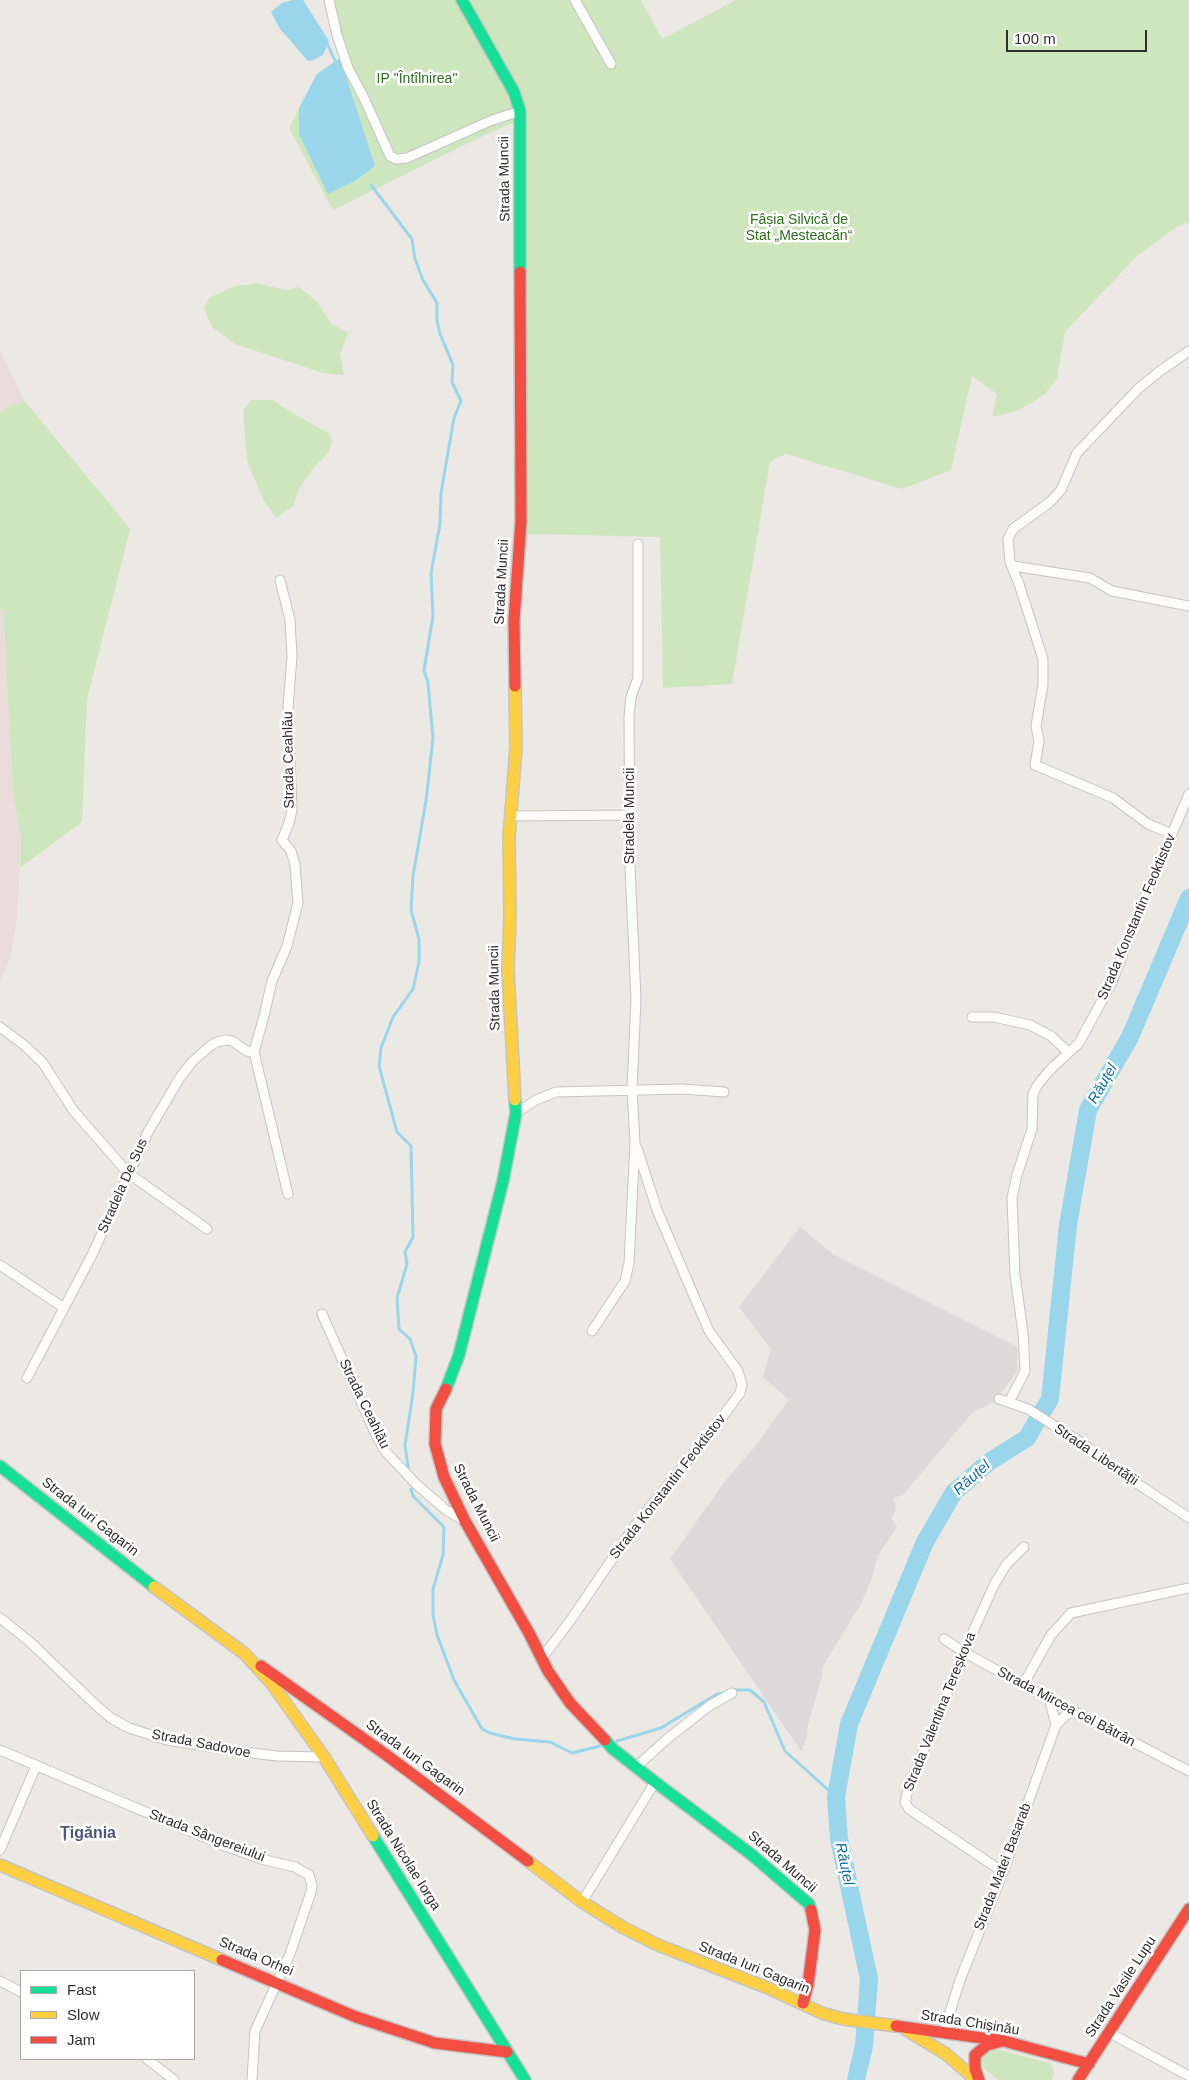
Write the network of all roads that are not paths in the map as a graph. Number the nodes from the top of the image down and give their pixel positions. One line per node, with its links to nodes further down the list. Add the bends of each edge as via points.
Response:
1 (328, 0): 5 (street, via 348,68 390,156 407,158)
2 (462, 0): 5 (street, via 514,92)
3 (575, 0): 4 (street)
4 (611, 64)
5 (520, 111): 13 (street, Strada Muncii, via 521,512 514,620 516,748)
6 (1189, 351): 8 (street, via 1139,388 1077,453 1064,484 1050,502 1014,529 1008,539 1008,555)
7 (638, 544): 12 (street, Stradela Muncii, via 638,678 631,697)
8 (1013, 566): 10 (street, via 1090,578 1112,591); 14 (street, via 1043,659 1035,764 1113,798 1148,824)
9 (280, 580): 17 (street, Strada Ceahlău, via 290,620 292,656 288,708 292,810 282,840 291,851 295,865 298,903 287,946 272,981)
10 (1189, 606)
11 (1189, 794): 14 (street, Strada Konstantin Feoktistov)
12 (630, 815): 13 (street); 19 (street, Stradela Muncii, via 636,999)
13 (511, 816): 21 (street, Strada Muncii, via 508,970)
14 (1172, 834): 18 (street, Strada Konstantin Feoktistov, via 1112,982 1080,1043)
15 (972, 1017): 18 (street, via 1030,1025 1051,1036)
16 (0, 1027): 23 (street, via 24,1044 42,1063 73,1110)
17 (254, 1052): 23 (street, Stradela De Sus, via 226,1040 210,1046 192,1062 166,1098); 24 (street, Strada Ceahlău)
18 (1068, 1052): 32 (street, Strada Konstantin Feoktistov, via 1033,1094 1032,1129 1013,1189 1015,1275 1025,1371)
19 (632, 1090): 20 (street); 21 (street, via 556,1092 536,1100); 22 (street, Stradela Muncii)
20 (724, 1092)
21 (516, 1114): 35 (street, Strada Muncii, via 459,1355 436,1409 435,1444 439,1464)
22 (635, 1143): 29 (street, Stradela Muncii, via 627,1274 619,1292); 42 (street, Strada Konstantin Feoktistov, via 657,1210 709,1331 742,1380 740,1393 636,1524)
23 (128, 1173): 25 (street); 27 (street, Stradela De Sus, via 97,1246)
24 (288, 1194)
25 (207, 1229)
26 (0, 1265): 27 (street)
27 (64, 1308): 30 (street, Stradela De Sus)
28 (322, 1314): 35 (street, Strada Ceahlău, via 386,1452 416,1484 446,1510)
29 (592, 1331)
30 (28, 1378)
31 (998, 1399): 32 (street, Strada Libertății)
32 (1009, 1402): 34 (street, Strada Libertății, via 1028,1409 1085,1445)
33 (0, 1466): 41 (street, Strada Iuri Gagarin)
34 (1189, 1518)
35 (465, 1521): 42 (street, Strada Muncii)
36 (1024, 1547): 40 (street, Strada Valentina Tereșkova, via 1006,1565 994,1585)
37 (1189, 1588): 43 (street, via 1071,1613 1051,1635)
38 (0, 1618): 49 (street, Strada Sadovoe, via 111,1718 129,1728 167,1740 258,1755)
39 (944, 1639): 40 (street, Strada Mircea cel Bătrân)
40 (964, 1652): 43 (street, Strada Mircea cel Bătrân); 56 (street, Strada Valentina Tereșkova, via 905,1802 909,1809)
41 (245, 1654): 49 (street, Strada Nicolae Iorga, via 272,1684); 57 (street, Strada Iuri Gagarin)
42 (542, 1658): 51 (street, Strada Muncii, via 557,1685 585,1720)
43 (1023, 1685): 45 (street, Strada Mircea cel Bătrân)
44 (732, 1693): 51 (street, via 709,1706)
45 (1049, 1698): 46 (street, Strada Mircea cel Bătrân); 47 (street)
46 (1074, 1711): 47 (street); 52 (street, Strada Mircea cel Bătrân)
47 (1056, 1725): 56 (street, Strada Matei Basarab)
48 (0, 1750): 50 (street, Strada Sângereiului)
49 (324, 1757): 67 (street, Strada Nicolae Iorga)
50 (36, 1766): 54 (street); 60 (street, Strada Sângereiului, via 225,1846 306,1871 311,1879 311,1892)
51 (636, 1767): 53 (street, Strada Muncii)
52 (1189, 1771)
53 (655, 1782): 57 (street); 62 (street, Strada Muncii, via 752,1854 809,1904 814,1930)
54 (0, 1850)
55 (0, 1865): 60 (street, Strada Orhei)
56 (1003, 1872): 64 (street, Strada Matei Basarab, via 960,1980)
57 (582, 1902): 62 (street, Strada Iuri Gagarin, via 658,1945)
58 (1189, 1909): 65 (street, Strada Vasile Lupu)
59 (0, 1981): 61 (street)
60 (277, 1983): 67 (street, Strada Orhei, via 356,2018 414,2038); 71 (street, via 255,2032)
61 (20, 1991)
62 (803, 2003): 63 (street, Strada Iuri Gagarin, via 844,2019)
63 (903, 2028): 64 (street, Strada Chișinău); 74 (street, Strada Chișinău, via 946,2054)
64 (944, 2032): 66 (street, Strada Chișinău)
65 (1110, 2033): 69 (street, Strada Vasile Lupu); 70 (street)
66 (1004, 2042): 69 (street, Strada Chișinău); 74 (street, via 987,2045 975,2055)
67 (507, 2052): 73 (street, Strada Nicolae Iorga)
68 (148, 2060): 72 (street)
69 (1089, 2064): 75 (street, Strada Vasile Lupu)
70 (1189, 2076)
71 (251, 2079)
72 (174, 2080)
73 (525, 2080)
74 (977, 2080)
75 (1078, 2080)

